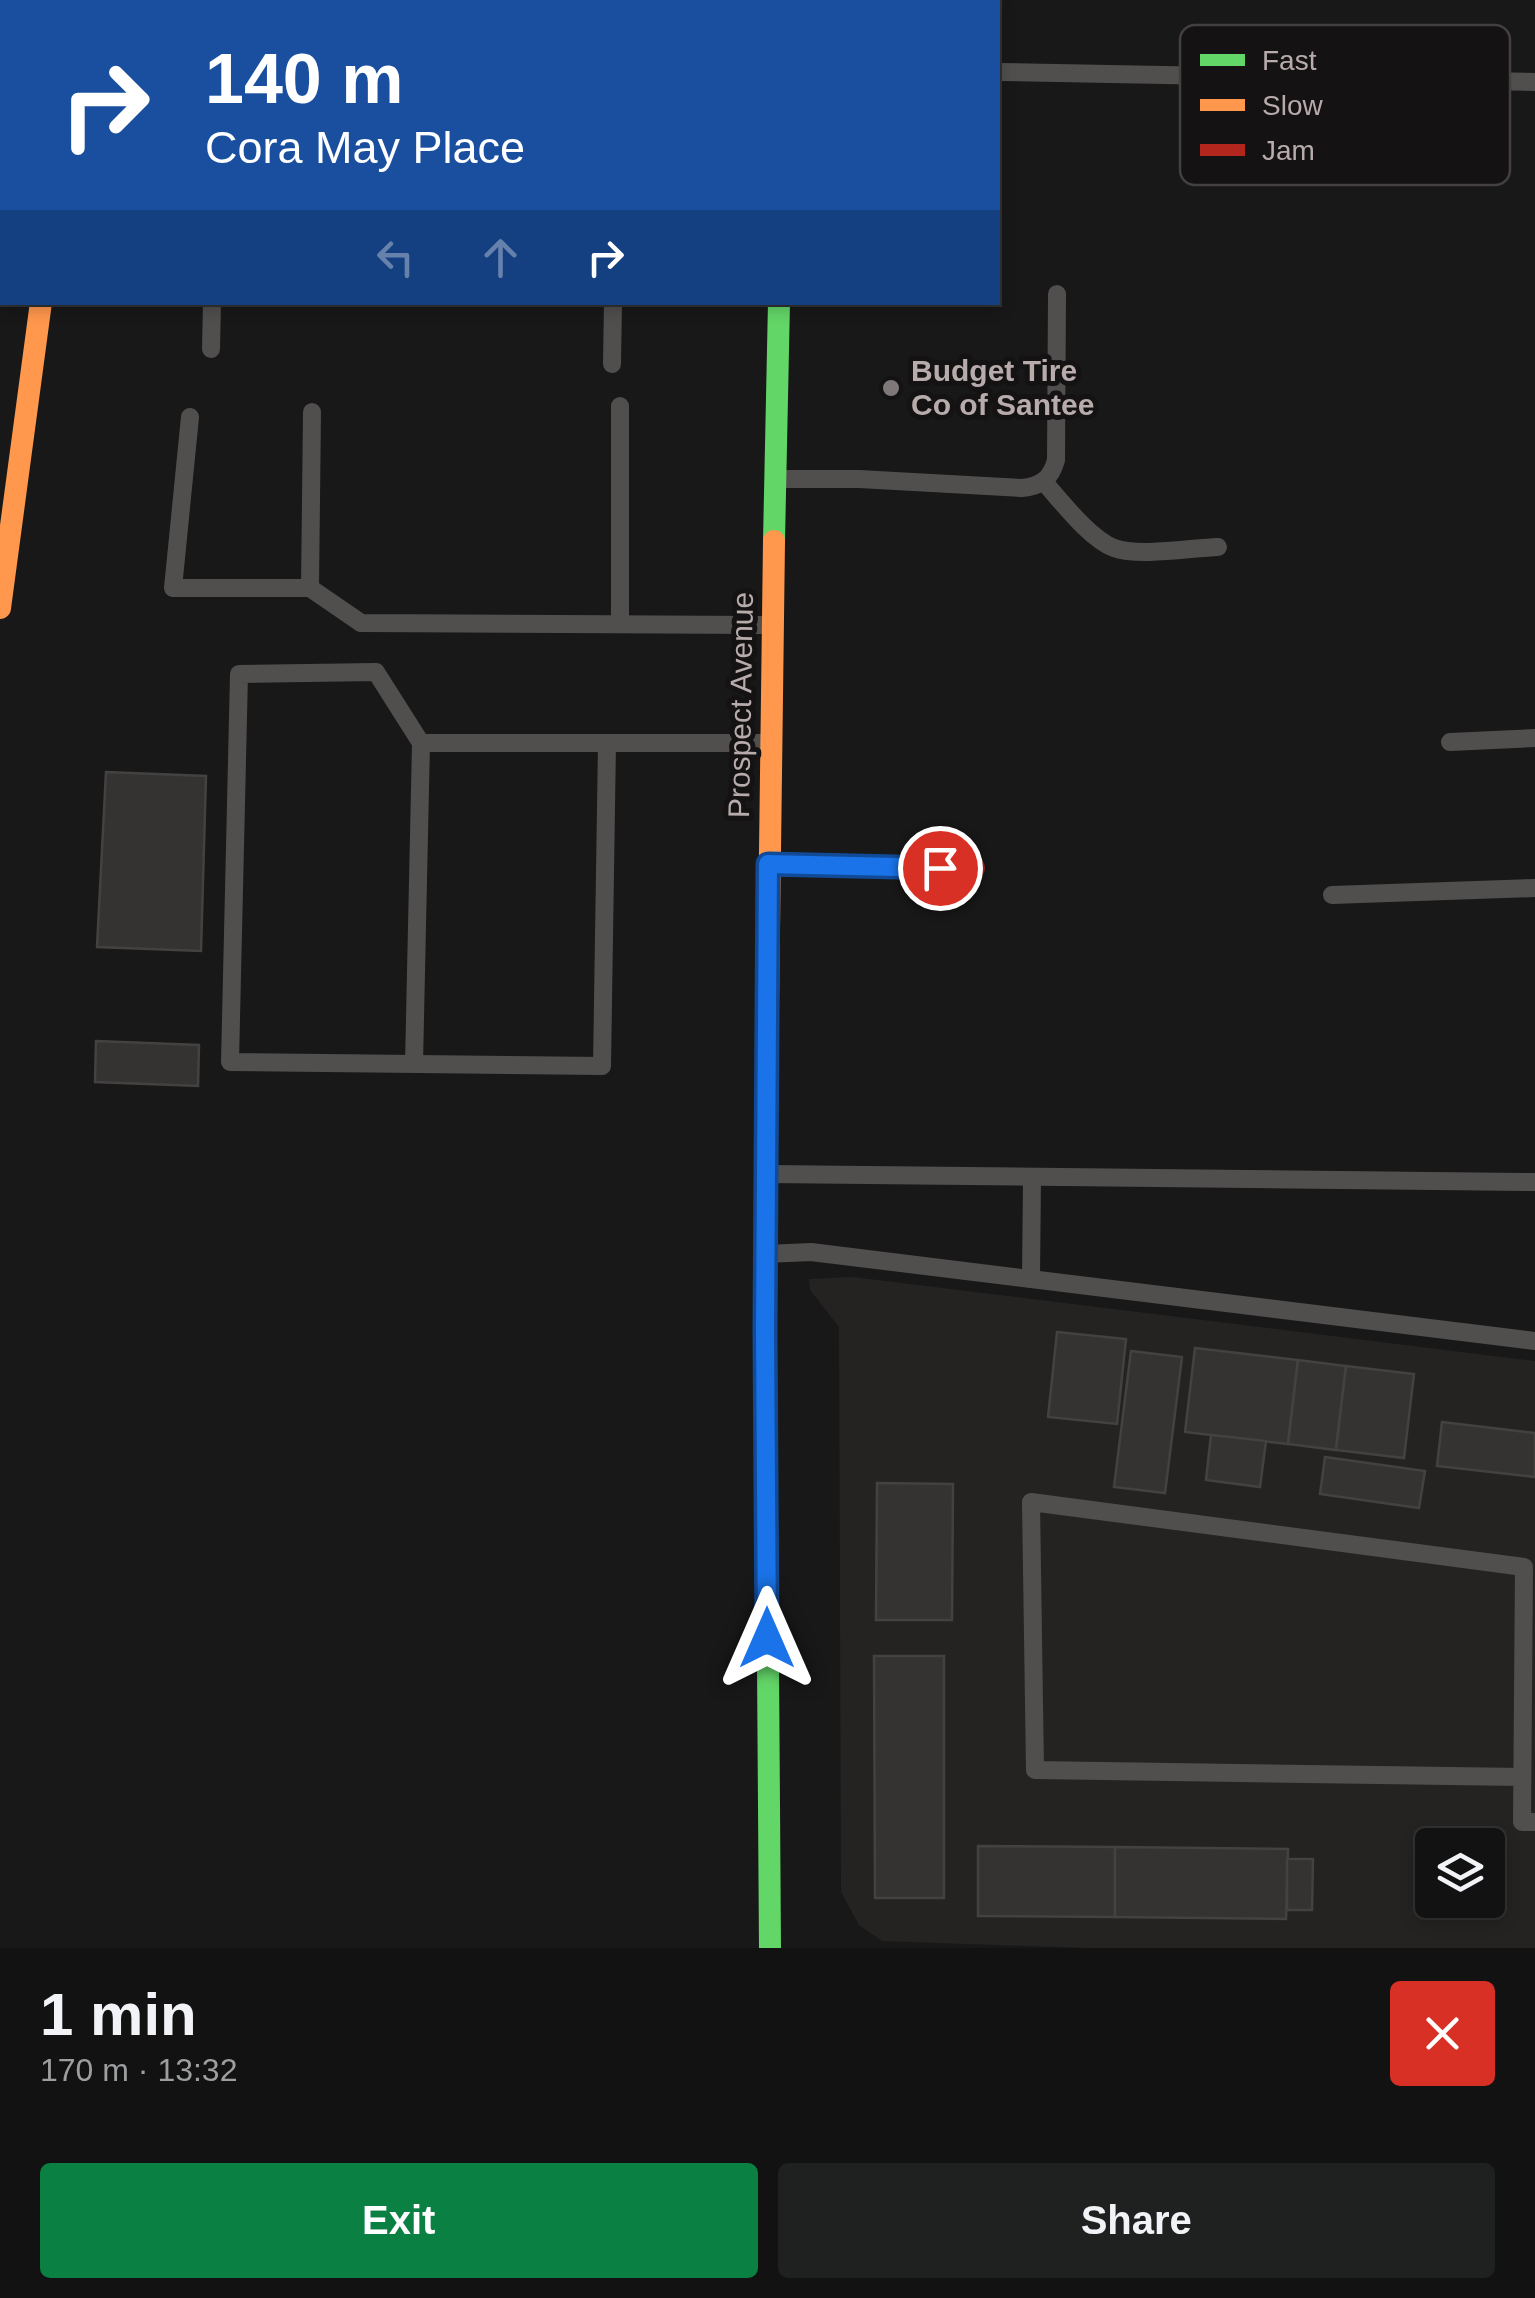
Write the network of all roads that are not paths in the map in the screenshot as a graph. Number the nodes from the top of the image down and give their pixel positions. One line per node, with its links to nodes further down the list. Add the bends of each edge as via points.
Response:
1 (1000, 72): 2 (lane)
2 (1180, 75)
3 (1510, 82): 4 (lane)
4 (1535, 82)
5 (1057, 294): 16 (lane, via 1056,460)
6 (41, 305): 19 (main road)
7 (212, 305): 10 (lane)
8 (613, 305): 11 (lane)
9 (778, 305): 15 (main road, Prospect Avenue)
10 (211, 349)
11 (612, 364)
12 (620, 406): 20 (lane)
13 (312, 412): 18 (lane)
14 (190, 417): 18 (lane, via 172,588)
15 (775, 480): 16 (lane, via 1022,488); 21 (main road, Prospect Avenue)
16 (1044, 482): 17 (lane, via 1113,548)
17 (1218, 547)
18 (310, 588): 20 (lane, via 361,623)
19 (0, 608)
20 (620, 624): 21 (lane)
21 (772, 625): 26 (main road, Prospect Avenue)
22 (1535, 738): 24 (lane)
23 (420, 742): 25 (lane); 31 (lane); 31 (lane, via 376,672 239,674 230,1062)
24 (1450, 742)
25 (607, 743): 26 (lane); 31 (lane, via 602,1066)
26 (770, 743): 27 (main road, Prospect Avenue)
27 (768, 864): 28 (main road); 32 (main road, Prospect Avenue)
28 (974, 868)
29 (1535, 888): 30 (lane)
30 (1332, 895)
31 (414, 1064)
32 (766, 1174): 33 (lane); 35 (main road, Prospect Avenue)
33 (1032, 1177): 34 (lane); 36 (lane)
34 (1535, 1182)
35 (766, 1254): 36 (lane, via 811,1252); 40 (main road, Prospect Avenue)
36 (1031, 1279): 37 (lane)
37 (1535, 1341)
38 (1522, 1777): 38 (lane, via 1524,1567 1030,1502 1035,1770); 39 (lane, via 1522,1822)
39 (1535, 1822)
40 (770, 1948)

